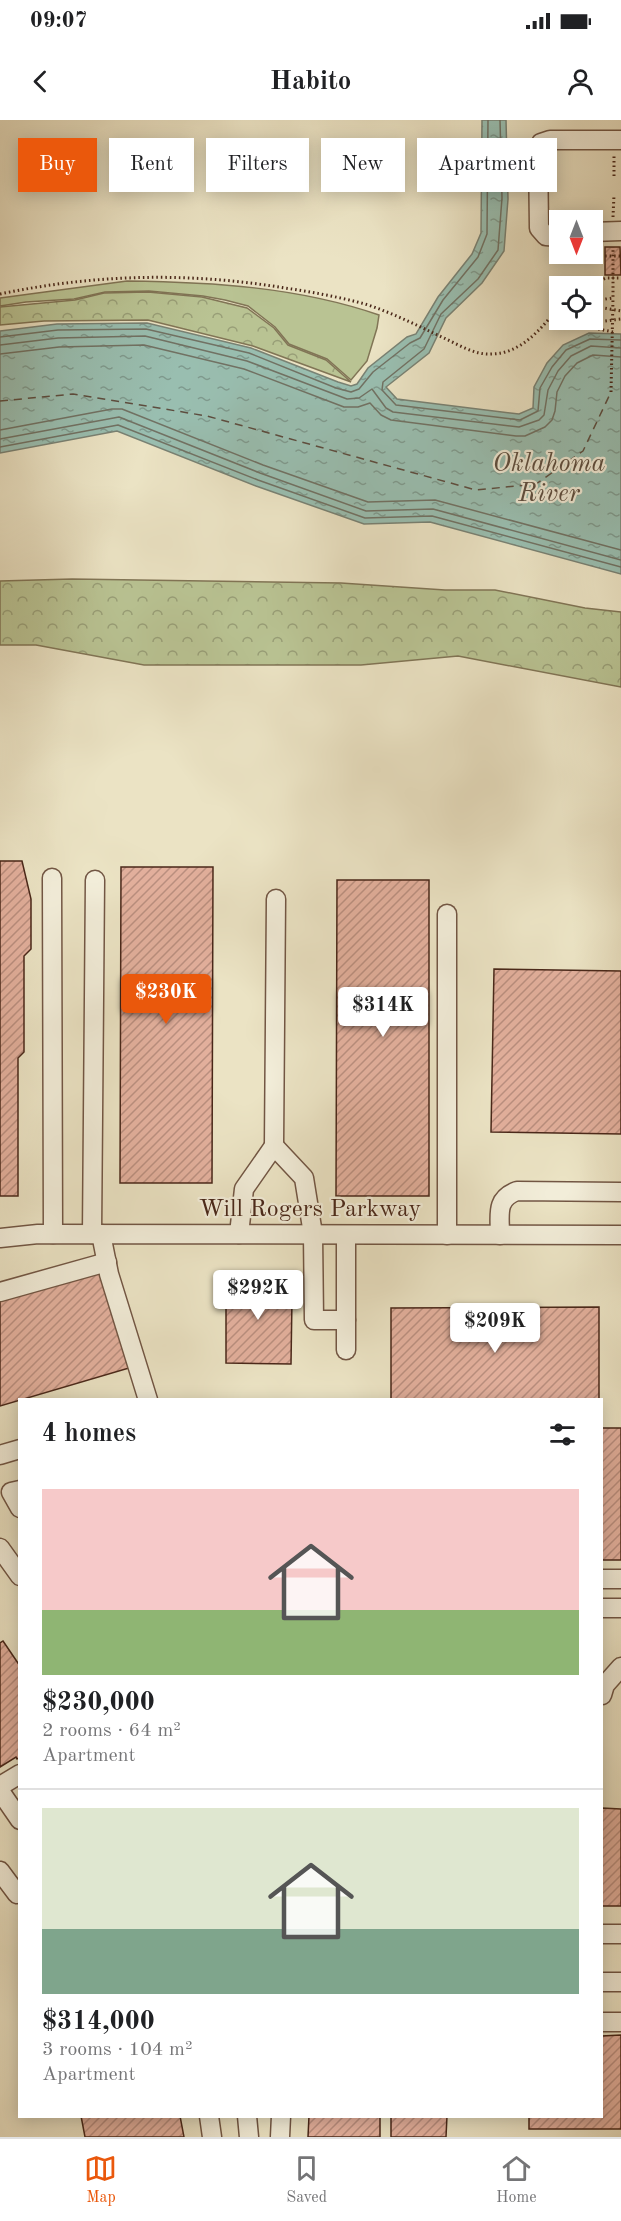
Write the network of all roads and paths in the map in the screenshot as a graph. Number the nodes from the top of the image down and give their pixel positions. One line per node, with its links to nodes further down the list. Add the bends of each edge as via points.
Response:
1 (618, 145): 2 (path); 5 (street, via 550,140 541,143 539,228)
2 (614, 176)
3 (614, 195): 4 (path)
4 (616, 232): 6 (path)
5 (549, 236)
6 (613, 256): 7 (path); 8 (path); 9 (path)
7 (621, 256)
8 (603, 257)
9 (614, 278): 10 (path); 11 (path); 13 (path)
10 (621, 278)
11 (603, 279)
12 (0, 294): 18 (path, via 126,277 224,279 288,288 384,310 471,351 490,354 513,349 537,333)
13 (613, 298): 14 (path); 16 (path)
14 (603, 301)
15 (603, 307): 16 (path)
16 (613, 309): 17 (path); 20 (path)
17 (621, 311)
18 (549, 319)
19 (621, 319): 20 (path)
20 (613, 320): 21 (path); 21 (path, via 589,323 589,327)
21 (613, 332): 22 (path)
22 (611, 392)
23 (52, 878): 29 (street)
24 (95, 880): 30 (street)
25 (276, 899): 27 (street)
26 (447, 914): 34 (street)
27 (274, 1146): 31 (street, via 244,1189); 32 (street, via 304,1178)
28 (621, 1192): 35 (street, via 508,1194 500,1208)
29 (53, 1234): 30 (street, Will Rogers Parkway); 37 (street, Will Rogers Parkway)
30 (97, 1234): 31 (street, Will Rogers Parkway); 38 (street)
31 (239, 1234): 32 (street, Will Rogers Parkway)
32 (313, 1234): 33 (street, Will Rogers Parkway); 40 (street, via 314,1320)
33 (346, 1235): 34 (street, Will Rogers Parkway); 40 (street)
34 (447, 1235): 35 (street, Will Rogers Parkway)
35 (500, 1235): 36 (street, Will Rogers Parkway)
36 (621, 1235)
37 (0, 1238)
38 (107, 1262): 39 (street); 42 (street)
39 (0, 1292)
40 (346, 1320): 41 (street)
41 (346, 1350)
42 (147, 1398)
43 (18, 1450): 44 (street)
44 (0, 1455)
45 (18, 1490): 46 (street, via 10,1492)
46 (18, 1505)
47 (8, 1549): 48 (street)
48 (18, 1572)
49 (603, 1580): 50 (street)
50 (621, 1580)
51 (603, 1608): 52 (street)
52 (621, 1608)
53 (621, 1667): 54 (street)
54 (603, 1692)
55 (18, 1776): 56 (street)
56 (0, 1789): 57 (street)
57 (18, 1817)
58 (0, 1871): 59 (street)
59 (16, 1894)
60 (603, 1934): 61 (street)
61 (621, 1934)
62 (603, 1982): 63 (street)
63 (621, 1982)
64 (603, 2022): 65 (street)
65 (621, 2022)
66 (209, 2118): 69 (street)
67 (247, 2118): 70 (street)
68 (281, 2118): 71 (street)
69 (212, 2137)
70 (249, 2137)
71 (280, 2137)

